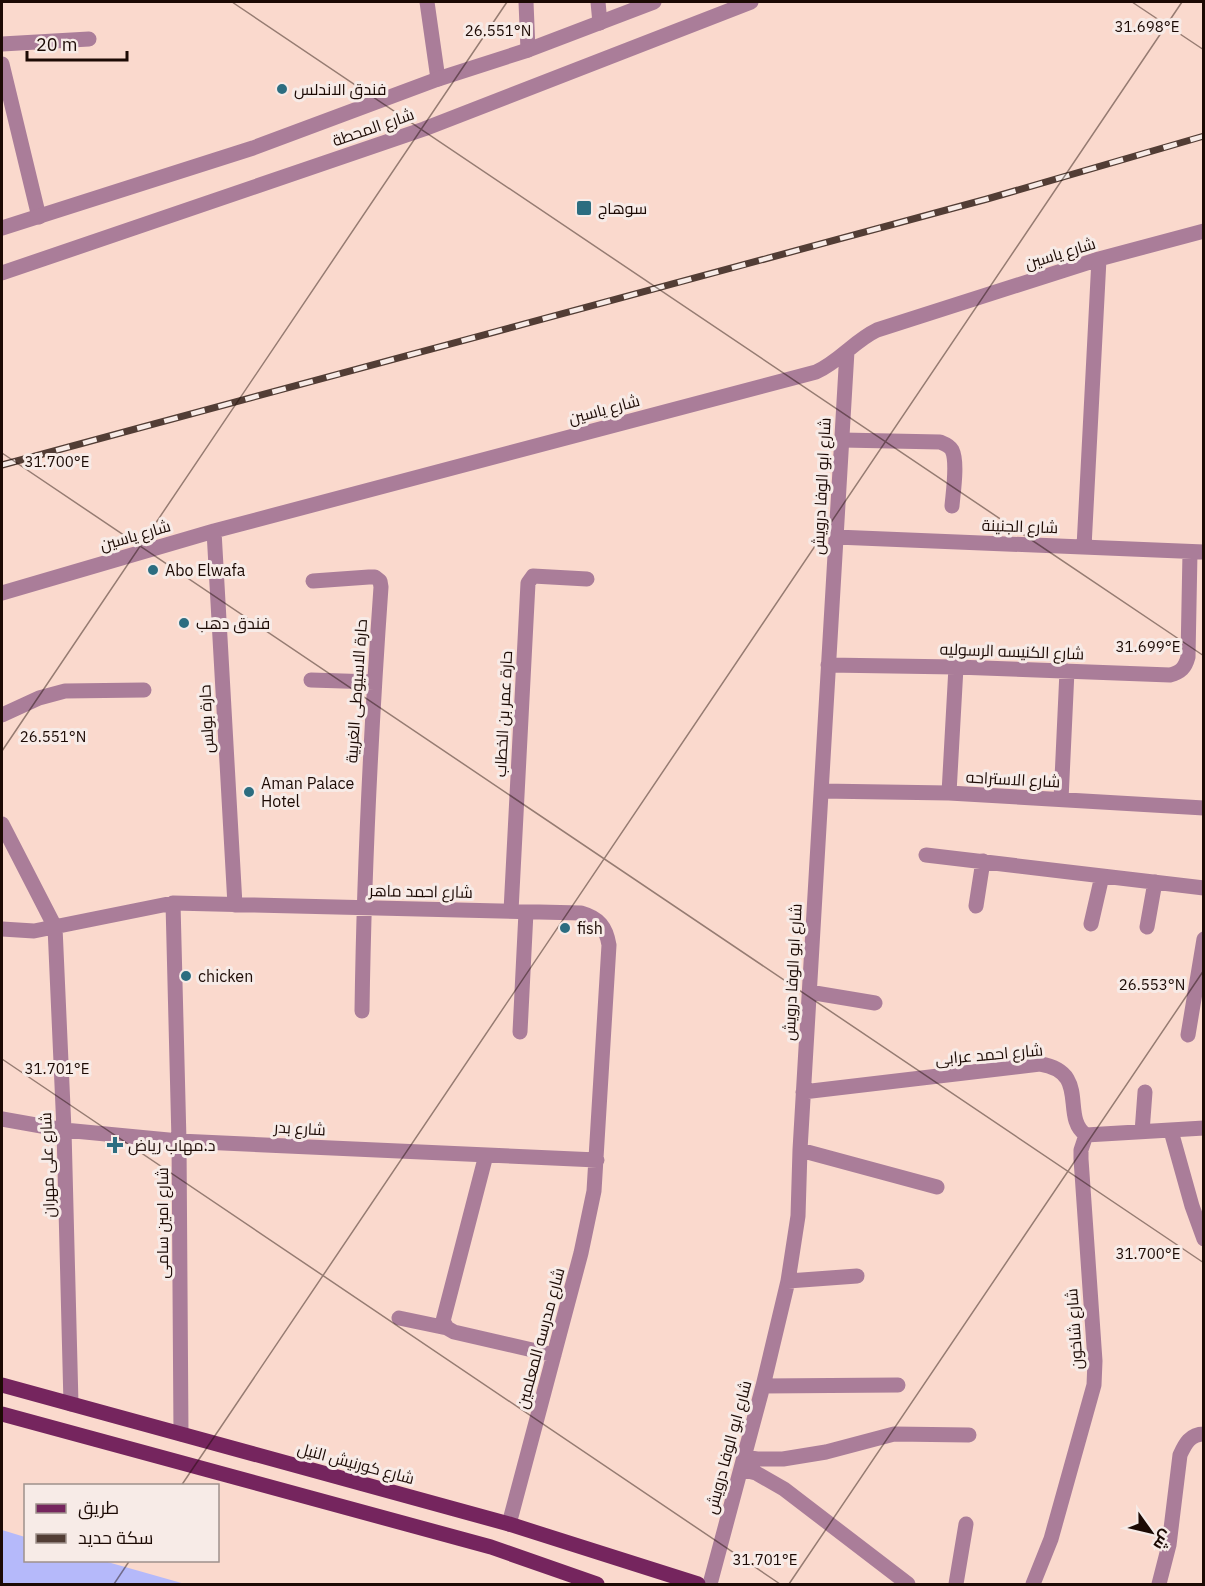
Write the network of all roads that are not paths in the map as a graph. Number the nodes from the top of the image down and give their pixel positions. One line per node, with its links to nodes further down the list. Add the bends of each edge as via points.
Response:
1 (427, 2): 11 (street)
2 (526, 2): 9 (street)
3 (598, 2): 6 (street)
4 (654, 2): 6 (street, شارع المحطة)
5 (751, 2): 17 (street, شارع المحطة, via 424,129)
6 (600, 23): 9 (street, شارع المحطة)
7 (89, 39): 8 (street)
8 (2, 44)
9 (528, 50): 11 (street, شارع المحطة)
10 (2, 64): 12 (street)
11 (438, 79): 13 (street, شارع المحطة, via 253,148)
12 (4, 85): 13 (street)
13 (39, 217): 14 (street, شارع المحطة)
14 (2, 228)
15 (1203, 231): 16 (street, شارع ياسين)
16 (1099, 259): 18 (street, شارع ياسين, via 877,330); 23 (street)
17 (2, 273)
18 (847, 351): 19 (street, شارع ابو الوفا درويش); 21 (street, شارع ياسين, via 816,372)
19 (842, 440): 20 (street, via 948,445 954,461); 22 (street, شارع ابو الوفا درويش)
20 (952, 506)
21 (214, 531): 27 (street, شارع ياسين); 46 (street, حارة بولس)
22 (836, 537): 23 (street, شارع الجنينة); 28 (street, شارع ابو الوفا درويش)
23 (1084, 547): 24 (street, شارع الجنينة)
24 (1197, 552): 30 (street, شارع الكنيسه الرسوليه, via 1188,657 1179,673)
25 (587, 579): 49 (street, حارة عمر بن الخطاب, via 533,576 528,584)
26 (313, 581): 32 (street, حارة الاسيوطى الغربية, via 375,577 380,581)
27 (2, 593)
28 (828, 665): 29 (street, شارع الكنيسه الرسوليه); 35 (street, شارع ابو الوفا درويش)
29 (956, 667): 30 (street, شارع الكنيسه الرسوليه); 36 (street)
30 (1067, 671): 37 (street)
31 (311, 680): 32 (street)
32 (374, 682): 48 (street, حارة الاسيوطى الغربية)
33 (144, 690): 34 (street, via 65,691)
34 (2, 715)
35 (821, 790): 36 (street, شارع الاستراحه); 55 (street, شارع ابو الوفا درويش)
36 (949, 794): 37 (street, شارع الاستراحه)
37 (1061, 800): 38 (street, شارع الاستراحه)
38 (1203, 808)
39 (2, 824): 51 (street)
40 (926, 855): 41 (street)
41 (983, 861): 42 (street); 47 (street)
42 (1102, 876): 43 (street); 50 (street)
43 (1155, 882): 44 (street); 52 (street)
44 (1203, 888)
45 (173, 903): 46 (street, شارع احمد ماهر); 51 (street, شارع احمد ماهر); 68 (street, شارع امين سامى)
46 (235, 905): 48 (street, شارع احمد ماهر)
47 (976, 906)
48 (363, 908): 49 (street, شارع احمد ماهر); 57 (street, حارة الاسيوطى الغربية)
49 (518, 911): 58 (street); 71 (street, شارع احمد ماهر, via 581,913 593,916 607,933)
50 (1091, 924)
51 (55, 927): 53 (street, شارع احمد ماهر, via 24,932); 64 (street, شارع على مهران)
52 (1147, 927)
53 (2, 929)
54 (1203, 939): 59 (street)
55 (809, 992): 56 (street); 60 (street, شارع ابو الوفا درويش)
56 (875, 1003)
57 (362, 1011)
58 (520, 1032)
59 (1188, 1035)
60 (803, 1092): 67 (street, شارع احمد عرابى, via 1040,1064 1064,1073 1078,1127); 69 (street, شارع ابو الوفا درويش)
61 (1145, 1092): 66 (street)
62 (2, 1119): 64 (street, شارع بدر)
63 (1203, 1128): 65 (street)
64 (64, 1130): 68 (street, شارع بدر); 82 (street, شارع على مهران)
65 (1171, 1131): 66 (street); 73 (street)
66 (1142, 1132): 67 (street)
67 (1086, 1134): 95 (street, شارع شاخون, via 1081,1159 1094,1385 1051,1539)
68 (179, 1141): 70 (street, شارع بدر); 84 (street, شارع امين سامى)
69 (800, 1150): 72 (street); 75 (street, شارع ابو الوفا درويش, via 798,1216)
70 (486, 1155): 71 (street, شارع بدر); 77 (street, via 444,1312)
71 (597, 1160): 78 (street, شارع مدرسه المعلمين, via 589,1222)
72 (937, 1188)
73 (1203, 1239)
74 (856, 1276): 75 (street)
75 (788, 1281): 81 (street, شارع ابو الوفا درويش)
76 (399, 1318): 77 (street)
77 (447, 1328): 78 (street)
78 (554, 1355): 88 (street, شارع مدرسه المعلمين)
79 (2, 1385): 82 (main road, شارع كورنيش النيل)
80 (898, 1385): 81 (street)
81 (763, 1386): 87 (street, شارع ابو الوفا درويش)
82 (71, 1404): 84 (main road, شارع كورنيش النيل)
83 (2, 1414): 90 (main road, via 491,1547)
84 (182, 1434): 88 (main road, شارع كورنيش النيل)
85 (1203, 1434): 96 (street, via 1185,1442 1180,1455 1169,1545)
86 (969, 1435): 87 (street, via 894,1434 826,1452)
87 (742, 1463): 92 (street, شارع ابو الوفا درويش); 93 (street, via 783,1488)
88 (509, 1524): 91 (main road, شارع كورنيش النيل)
89 (966, 1524): 94 (street)
90 (597, 1584)
91 (698, 1584)
92 (710, 1584)
93 (908, 1584)
94 (956, 1584)
95 (1033, 1584)
96 (1159, 1584)

